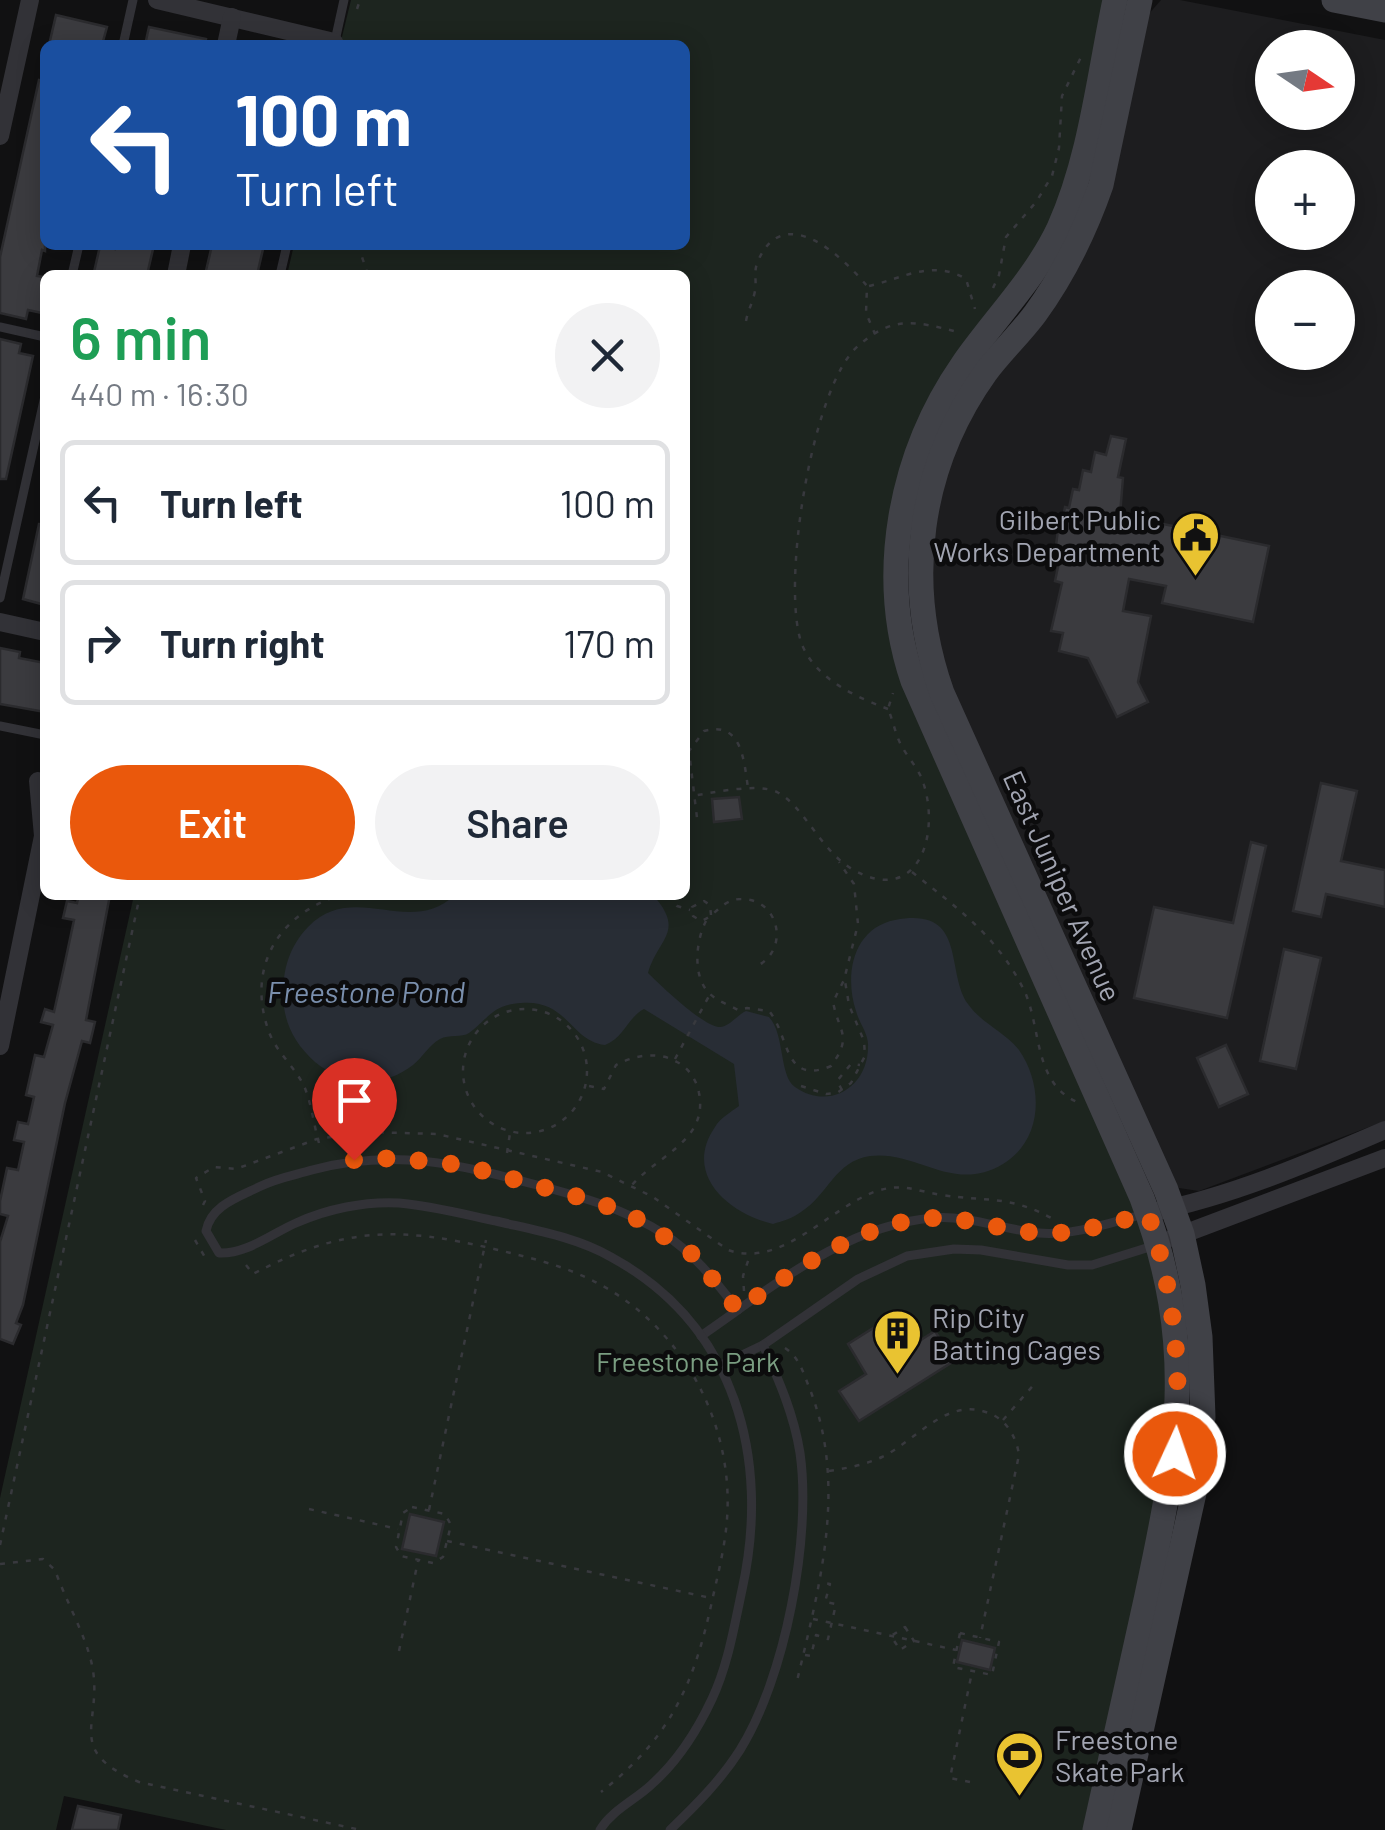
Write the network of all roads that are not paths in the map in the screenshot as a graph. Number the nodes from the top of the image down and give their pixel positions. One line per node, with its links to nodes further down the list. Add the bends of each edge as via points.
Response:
1 (30, 0): 14 (street)
2 (134, 0): 10 (lane)
3 (157, 0): 9 (street)
4 (344, 0): 13 (lane)
5 (1115, 0): 31 (street, East Juniper Avenue, via 1080,170 1058,230 1018,296 948,386 918,449 900,520 897,596 921,703)
6 (1140, 0): 30 (street, East Juniper Avenue, via 1091,212 1052,288 985,373 948,435 925,505 920,565 925,632 942,692)
7 (1334, 0): 8 (street)
8 (1385, 10)
9 (232, 17): 11 (street); 12 (street)
10 (124, 40)
11 (227, 40)
12 (319, 40)
13 (335, 40)
14 (0, 136)
15 (0, 327): 16 (lane)
16 (40, 336)
17 (40, 418): 18 (lane)
18 (0, 598)
19 (0, 622): 20 (street)
20 (40, 631)
21 (0, 726): 22 (lane)
22 (40, 735)
23 (38, 781): 24 (street)
24 (40, 808)
25 (40, 843): 26 (street)
26 (9, 959): 27 (street)
27 (0, 1046)
28 (1385, 1130): 30 (street)
29 (1385, 1158): 32 (street)
30 (1174, 1208): 31 (street); 32 (street, East Juniper Avenue)
31 (1148, 1214): 32 (street, East Juniper Avenue); 33 (lane, via 1041,1234 970,1220 900,1225 834,1248)
32 (1170, 1239): 35 (lane, via 1092,1265 982,1250 907,1256 858,1279); 39 (street, East Juniper Avenue, via 1175,1454); 40 (street, East Juniper Avenue, via 1200,1337 1200,1456)
33 (738, 1310): 34 (lane); 34 (lane, via 692,1254 634,1217 462,1165 354,1160 271,1181 208,1218 206,1232 220,1253 235,1254 299,1222 359,1204 428,1206 546,1233 610,1256 671,1301)
34 (701, 1336): 36 (lane)
35 (763, 1345): 36 (lane); 38 (lane, via 800,1452 804,1496 796,1572 758,1716 726,1771)
36 (719, 1366): 37 (lane, via 741,1418 753,1488 751,1544 730,1646 712,1698 684,1747)
37 (600, 1830)
38 (670, 1830)
39 (1095, 1830)
40 (1119, 1830)

